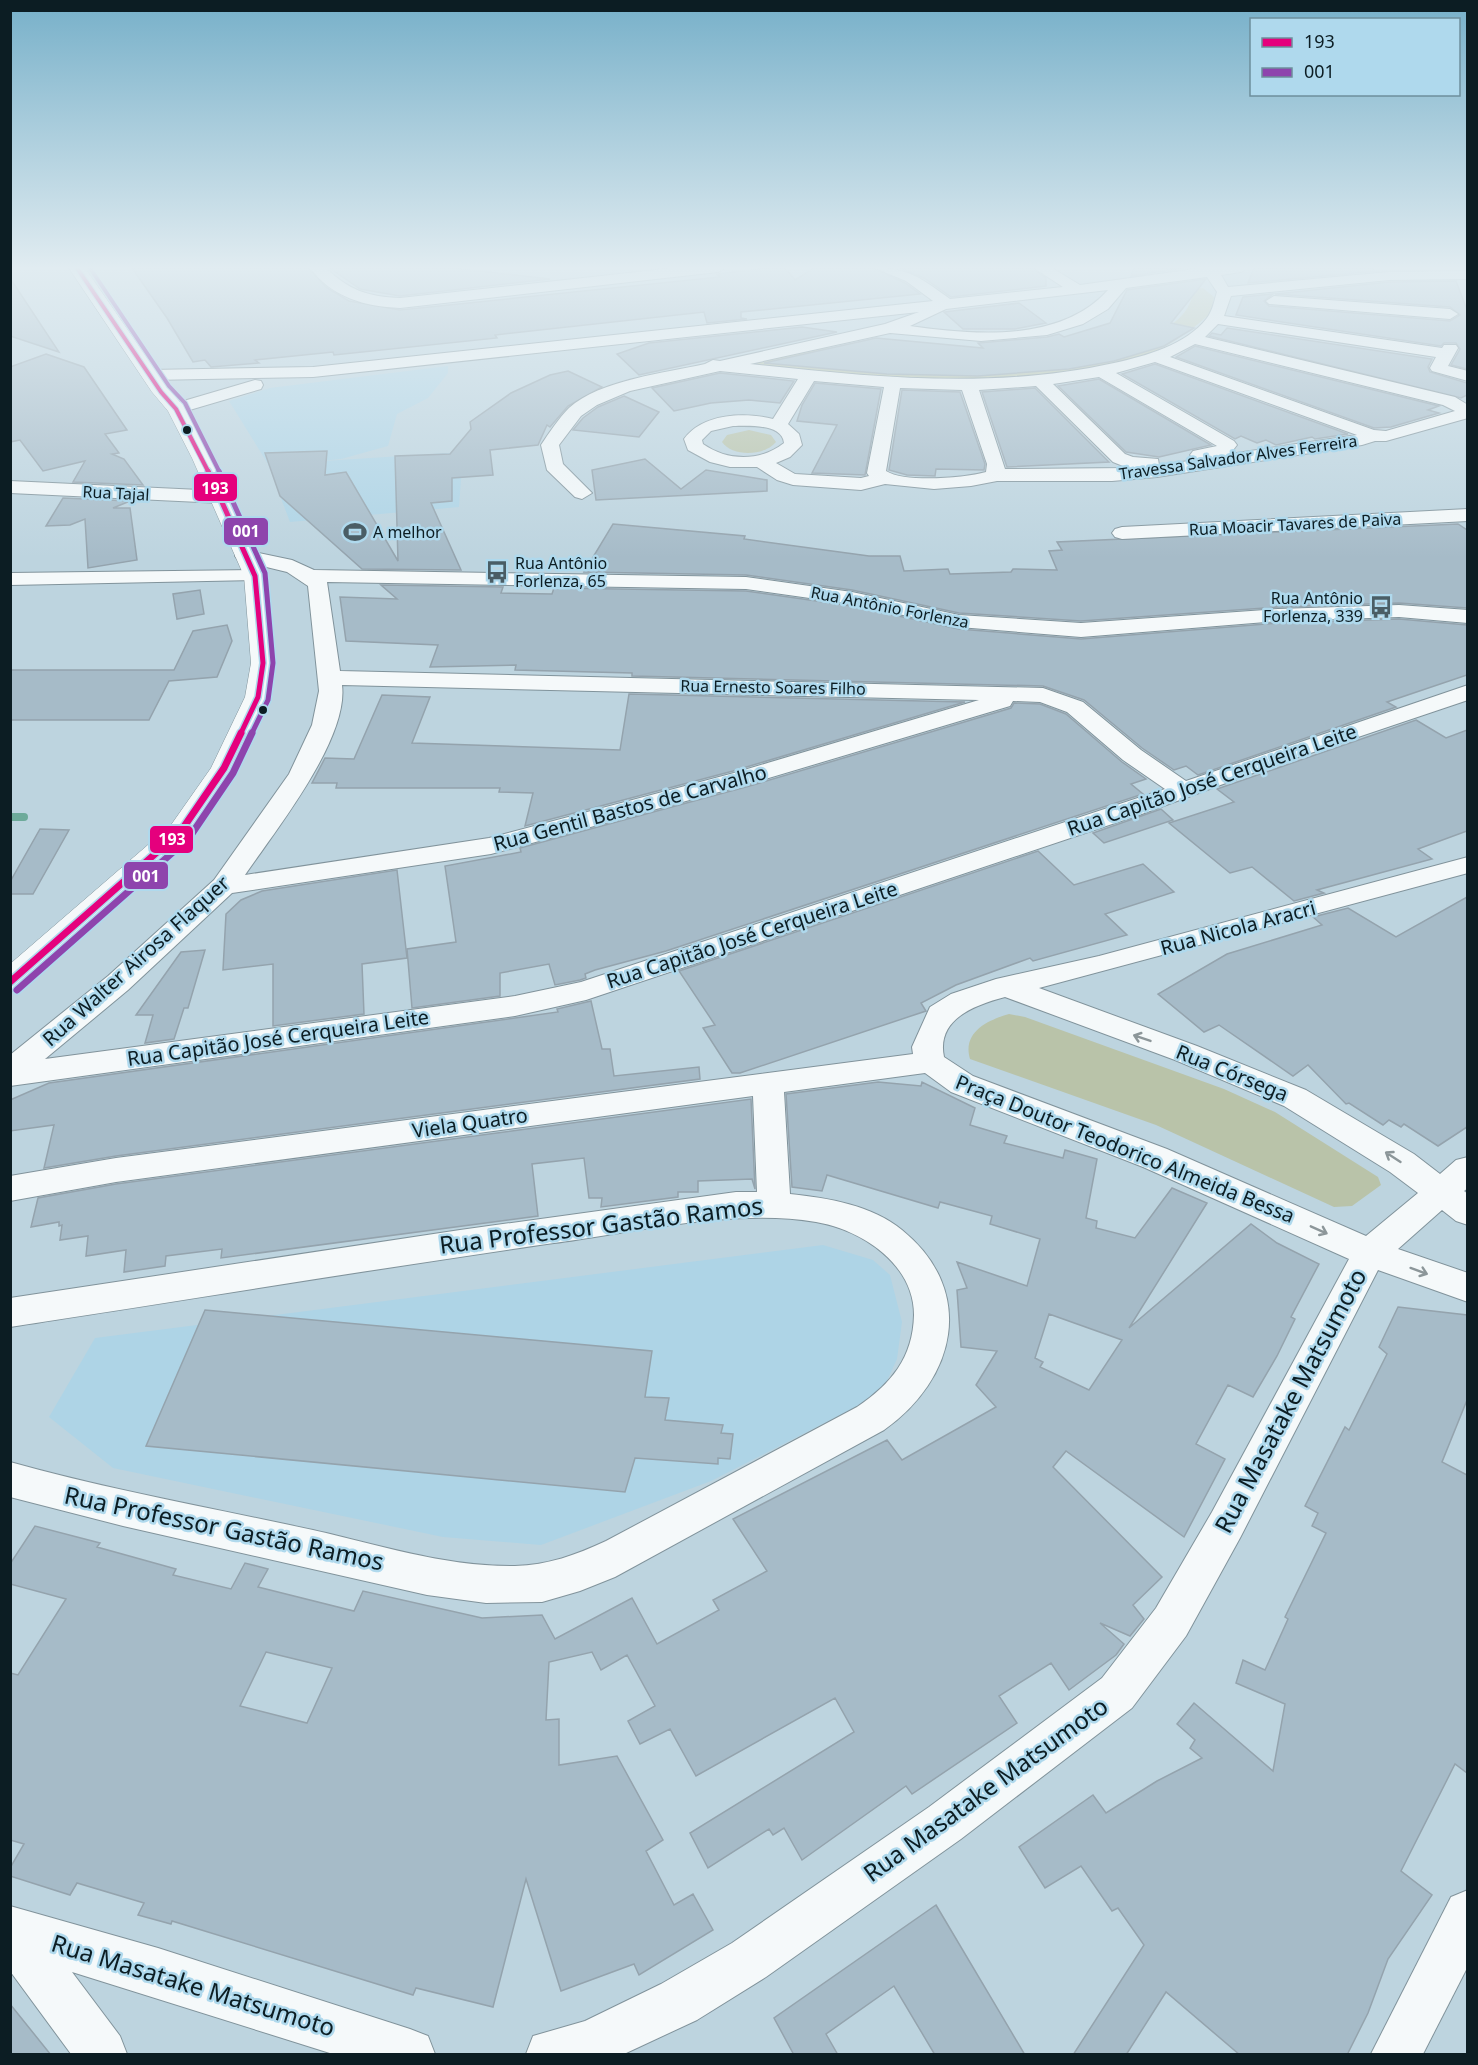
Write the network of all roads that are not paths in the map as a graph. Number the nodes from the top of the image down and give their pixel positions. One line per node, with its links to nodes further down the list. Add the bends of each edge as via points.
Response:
1 (144, 364): 9 (main road)
2 (383, 364): 11 (street)
3 (716, 364): 7 (street)
4 (1130, 364): 8 (street)
5 (1176, 364): 17 (street)
6 (1297, 364): 17 (street, Travessa Salvador Alves Ferreira, via 1456,403 1464,410 1460,416 1398,433)
7 (713, 365): 10 (street); 23 (street, via 625,387 591,401 570,417 550,445 554,466)
8 (1103, 372): 12 (street); 19 (street, Travessa Salvador Alves Ferreira, via 1228,445 1226,450)
9 (151, 375): 11 (street); 15 (main road)
10 (809, 375): 13 (street); 16 (street)
11 (255, 380): 15 (street)
12 (1040, 381): 14 (street); 19 (street, Travessa Salvador Alves Ferreira, via 1113,454)
13 (893, 382): 14 (street); 21 (street, via 876,468)
14 (969, 384): 20 (street, via 996,464)
15 (176, 409): 24 (main road)
16 (778, 426): 18 (street, via 793,438 793,445); 18 (street, via 733,421 705,427 693,439 694,446 712,458)
17 (1372, 435): 19 (street, Travessa Salvador Alves Ferreira, via 1362,440 1157,471)
18 (760, 461): 21 (street, via 793,479 861,484)
19 (1119, 468): 20 (street, Travessa Salvador Alves Ferreira)
20 (995, 475): 21 (street, Travessa Salvador Alves Ferreira, via 981,480 903,483)
21 (882, 479)
22 (11, 487): 24 (street, Rua Tajal)
23 (582, 493)
24 (221, 497): 27 (main road)
25 (1467, 515): 26 (street, Rua Moacir Tavares de Paiva)
26 (1122, 533)
27 (250, 566): 28 (street, via 296,568); 29 (street); 37 (main road, via 263,663 258,698 224,768 195,813 165,848)
28 (312, 576): 30 (street, Rua Antônio Forlenza, via 746,583 852,598 959,621 1081,630 1337,613 1399,611); 31 (street, Rua Walter Airosa Flaquer, via 318,584)
29 (10, 579)
30 (1467, 617)
31 (330, 678): 33 (street, Rua Ernesto Soares Filho); 36 (street, Rua Walter Airosa Flaquer, via 324,725 301,774)
32 (1467, 692): 34 (street, Rua Capitão José Cerqueira Leite)
33 (1029, 693): 34 (street, Rua Ernesto Soares Filho, via 1075,707 1132,755); 36 (street, Rua Gentil Bastos de Carvalho, via 743,778 491,846)
34 (1185, 790): 40 (street, Rua Capitão José Cerqueira Leite, via 658,967 549,999)
35 (1467, 865): 38 (street, Rua Nicola Aracri)
36 (224, 885): 40 (street, Rua Walter Airosa Flaquer, via 118,983)
37 (10, 982)
38 (1008, 987): 39 (street, via 973,996 940,1014 928,1040); 44 (street, Rua Córsega, one-way to 38, via 1402,1163 1295,1098)
39 (930, 1062): 41 (street, Viela Quatro); 47 (street, Praça Doutor Teodorico Almeida Bessa, one-way to 47, via 962,1083 1155,1158)
40 (10, 1073)
41 (768, 1083): 43 (street, Viela Quatro, via 116,1170); 45 (street)
42 (1467, 1168): 44 (street, Rua Masatake Matsumoto)
43 (10, 1190)
44 (1439, 1192): 46 (street, Rua Córsega); 47 (street, Rua Masatake Matsumoto)
45 (774, 1204): 49 (street, Rua Professor Gastão Ramos, via 736,1205 472,1241); 50 (street, Rua Professor Gastão Ramos, via 845,1215 866,1224 914,1262 931,1302 926,1357 905,1390 846,1433 600,1564 546,1583 482,1586)
46 (1467, 1212)
47 (1370, 1253): 48 (street, Praça Doutor Teodorico Almeida Bessa, one-way to 48); 55 (street, Rua Masatake Matsumoto, via 1171,1622 1117,1693 945,1823 749,1960 669,2007 589,2045)
48 (1467, 1288)
49 (10, 1313)
50 (10, 1479)
51 (1467, 1914): 56 (street)
52 (11, 1931): 53 (street); 54 (street, Rua Masatake Matsumoto, via 169,1976)
53 (102, 2055)
54 (410, 2055)
55 (551, 2055)
56 (1396, 2055)

